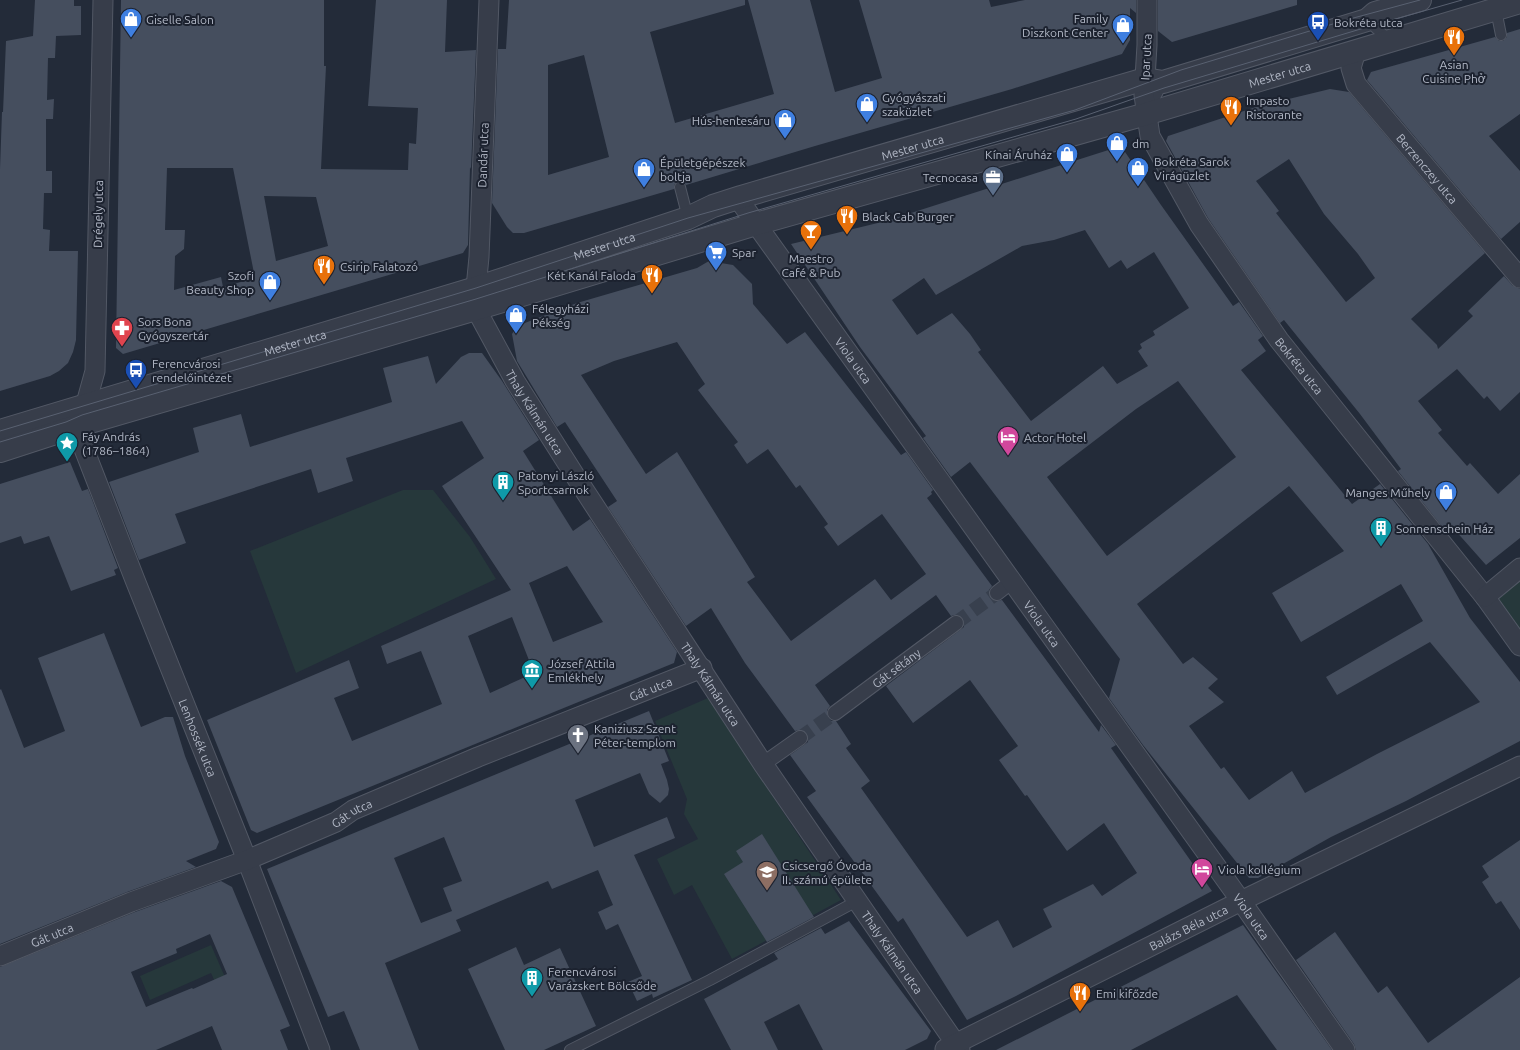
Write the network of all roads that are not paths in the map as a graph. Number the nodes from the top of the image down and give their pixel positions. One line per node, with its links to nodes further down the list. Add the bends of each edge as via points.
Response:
1 (103, 0): 19 (street, Drégely utca, via 95,371)
2 (489, 0): 18 (street, Dandár utca)
3 (1147, 0): 11 (street, Ipar utca, via 1147,45)
4 (1420, 0): 7 (street, Mester utca, via 1375,12)
5 (1518, 2): 6 (street, Mester utca)
6 (1496, 10): 8 (lane); 9 (street, Mester utca)
7 (1366, 20): 9 (lane); 11 (street, Mester utca)
8 (1501, 35)
9 (1390, 41): 10 (street, Mester utca)
10 (1356, 51): 12 (street, Mester utca); 17 (street, Berzenczey utca, via 1351,68 1356,84)
11 (1154, 80): 12 (street, Ipar utca, via 1144,95); 14 (street, Mester utca)
12 (1146, 114): 16 (street, Mester utca); 23 (street, Bokréta utca, via 1150,136 1199,224 1279,340)
13 (680, 187): 15 (lane)
14 (741, 197): 15 (street, Mester utca); 16 (street, Viola utca, via 742,204)
15 (688, 218): 18 (street, Mester utca)
16 (756, 224): 18 (street, Mester utca); 33 (street, Viola utca, via 1004,587)
17 (1520, 278)
18 (476, 299): 19 (street, Mester utca); 26 (street, Thaly Kálmán utca, via 515,381)
19 (82, 415): 20 (street, Mester utca); 21 (street, Mester utca); 31 (street, Lenhossék utca, via 84,449 96,482)
20 (0, 431)
21 (0, 451)
22 (1520, 568): 23 (street)
23 (1484, 597): 25 (street, Bokréta utca)
24 (956, 623): 27 (street, Gát sétány)
25 (1520, 646)
26 (702, 668): 29 (street, Thaly Kálmán utca); 31 (street, Gát utca, via 404,788 353,810 336,822)
27 (835, 713)
28 (800, 738): 29 (street)
29 (764, 764): 32 (street, Thaly Kálmán utca)
30 (1520, 766): 33 (street, Balázs Béla utca)
31 (247, 860): 34 (street, Gát utca, via 131,902); 36 (street, Lenhossék utca)
32 (857, 900): 35 (street, Thaly Kálmán utca); 37 (lane, via 710,980)
33 (1241, 901): 35 (street, Balázs Béla utca); 38 (street, Viola utca)
34 (0, 956)
35 (954, 1048)
36 (320, 1050)
37 (570, 1050)
38 (1345, 1050)

